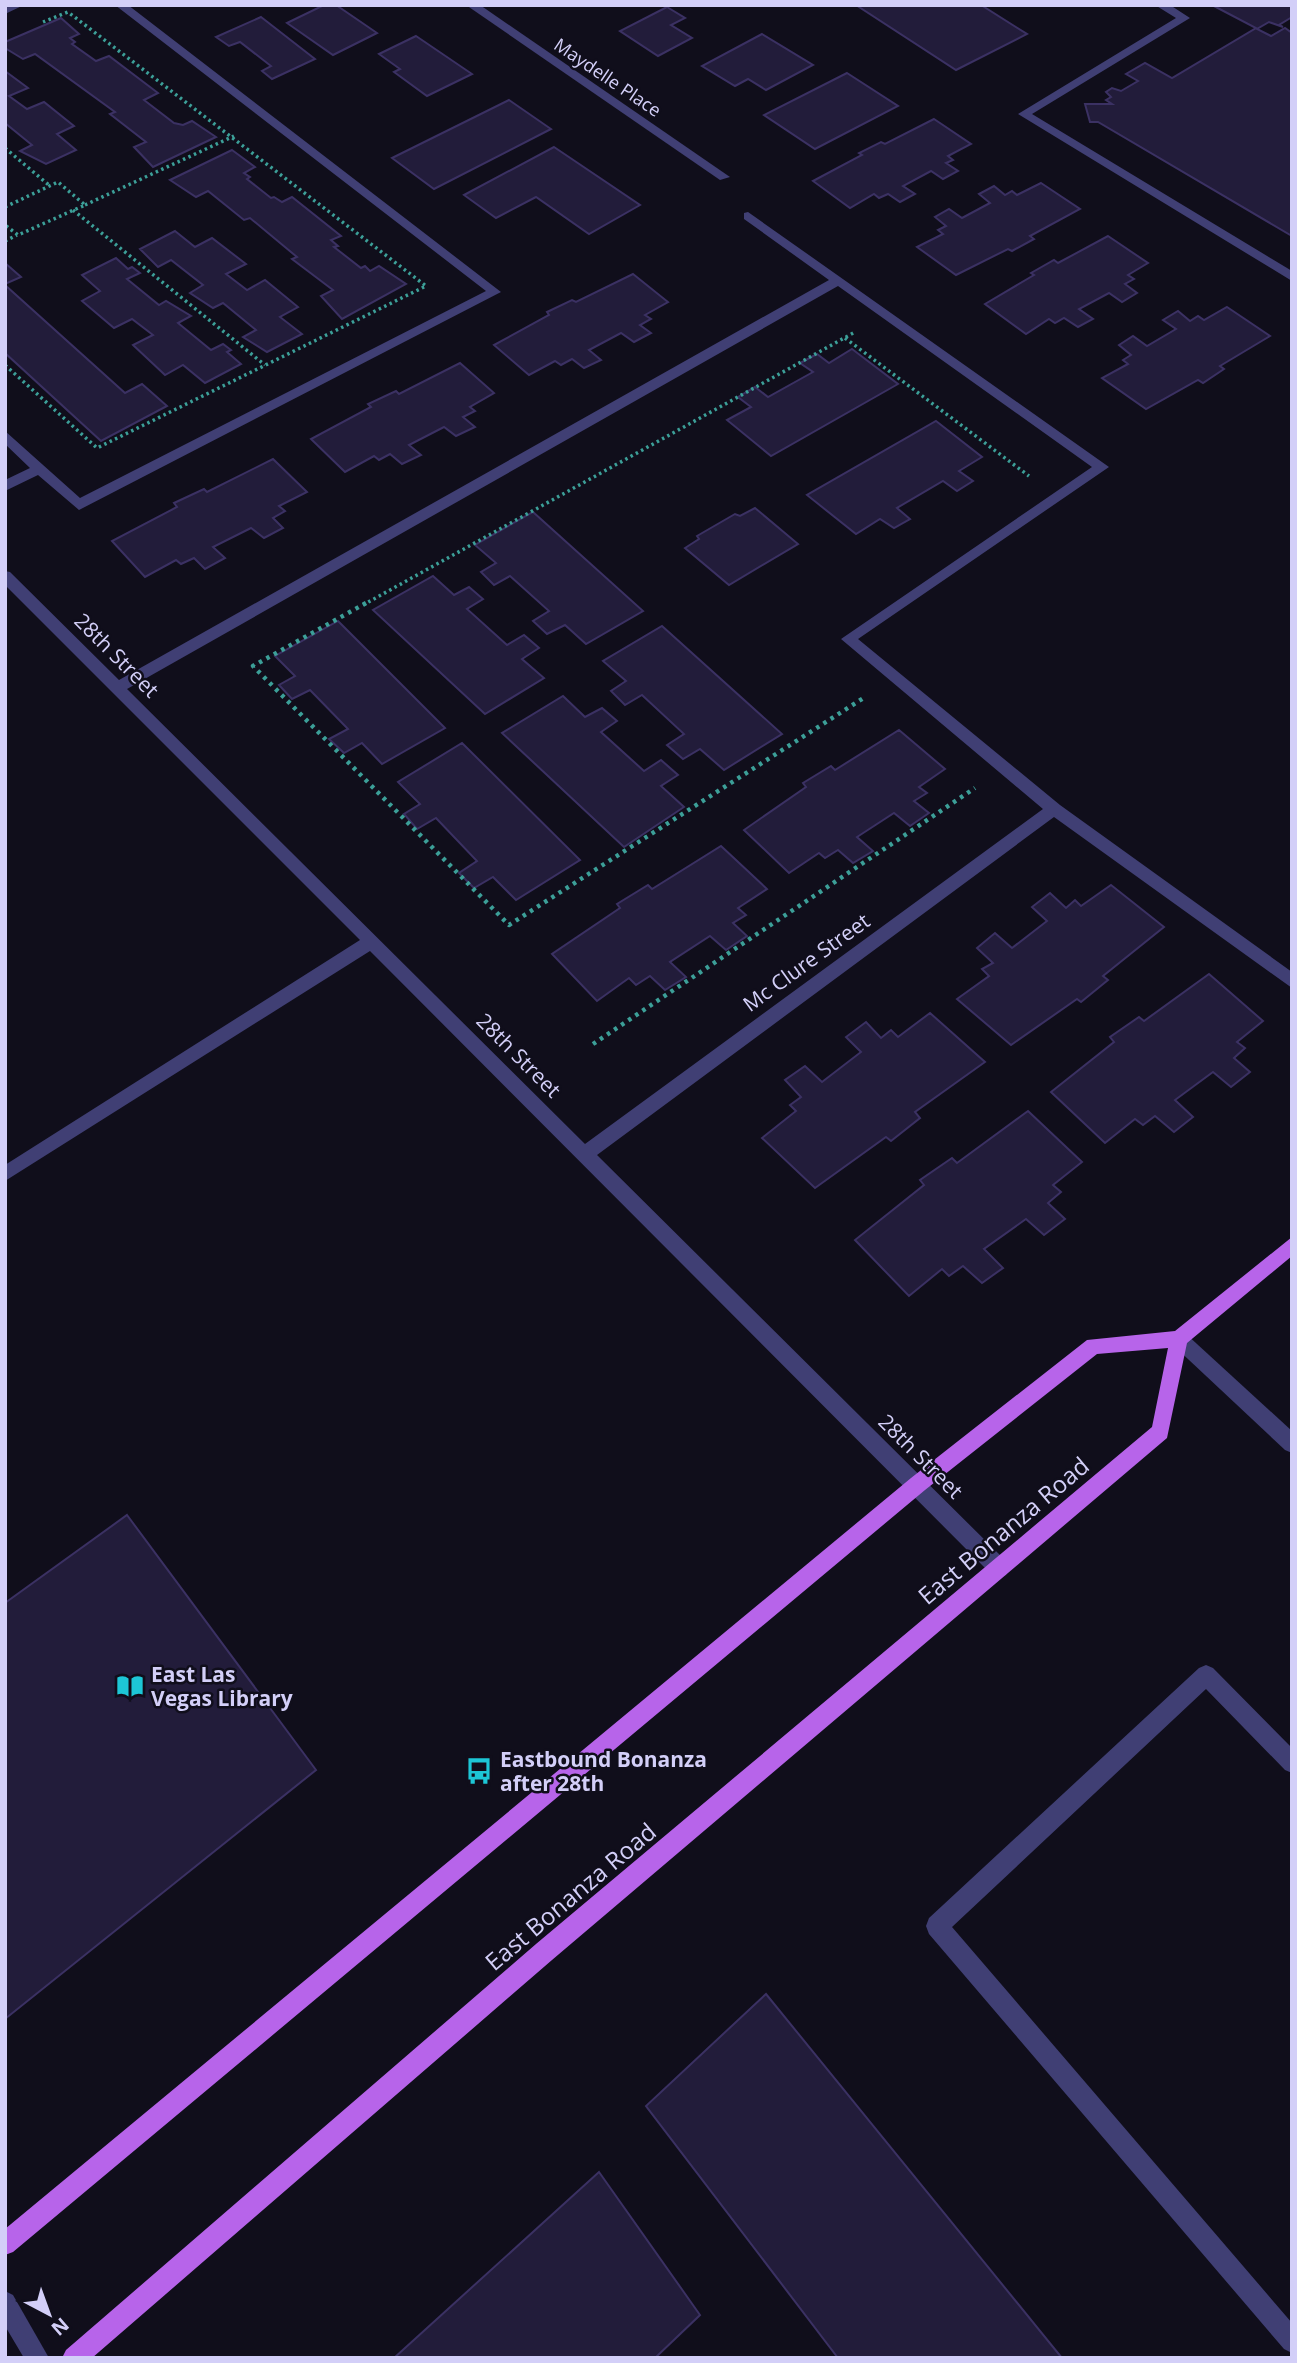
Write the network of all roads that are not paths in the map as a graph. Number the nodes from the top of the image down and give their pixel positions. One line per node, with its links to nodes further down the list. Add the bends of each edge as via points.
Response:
1 (18, 5): 5 (street)
2 (121, 5): 11 (street, via 495,292 79,505)
3 (472, 5): 6 (street, Maydelle Place)
4 (1161, 5): 8 (street, via 1184,18 1024,114)
5 (5, 10)
6 (724, 177)
7 (748, 216): 9 (street)
8 (1292, 277)
9 (838, 280): 14 (street); 15 (street, via 1102,467 848,639)
10 (5, 436): 11 (street)
11 (39, 468): 12 (street)
12 (5, 486)
13 (5, 576): 14 (street, 28th Street)
14 (117, 688): 16 (street, 28th Street)
15 (1054, 808): 17 (street); 18 (street, Mc Clure Street)
16 (372, 941): 18 (street, 28th Street); 19 (street)
17 (1292, 981)
18 (586, 1153): 23 (street, 28th Street)
19 (5, 1174)
20 (1292, 1245): 21 (main road)
21 (1178, 1339): 22 (street); 23 (main road, via 1093,1346); 24 (main road, East Bonanza Road, via 1160,1432)
22 (1292, 1444)
23 (918, 1484): 24 (street, 28th Street); 26 (main road)
24 (999, 1568): 30 (main road, East Bonanza Road)
25 (1292, 1763): 28 (street, via 1206,1675 937,1926)
26 (5, 2244)
27 (5, 2303): 29 (street)
28 (1292, 2342)
29 (37, 2358)
30 (74, 2358)

